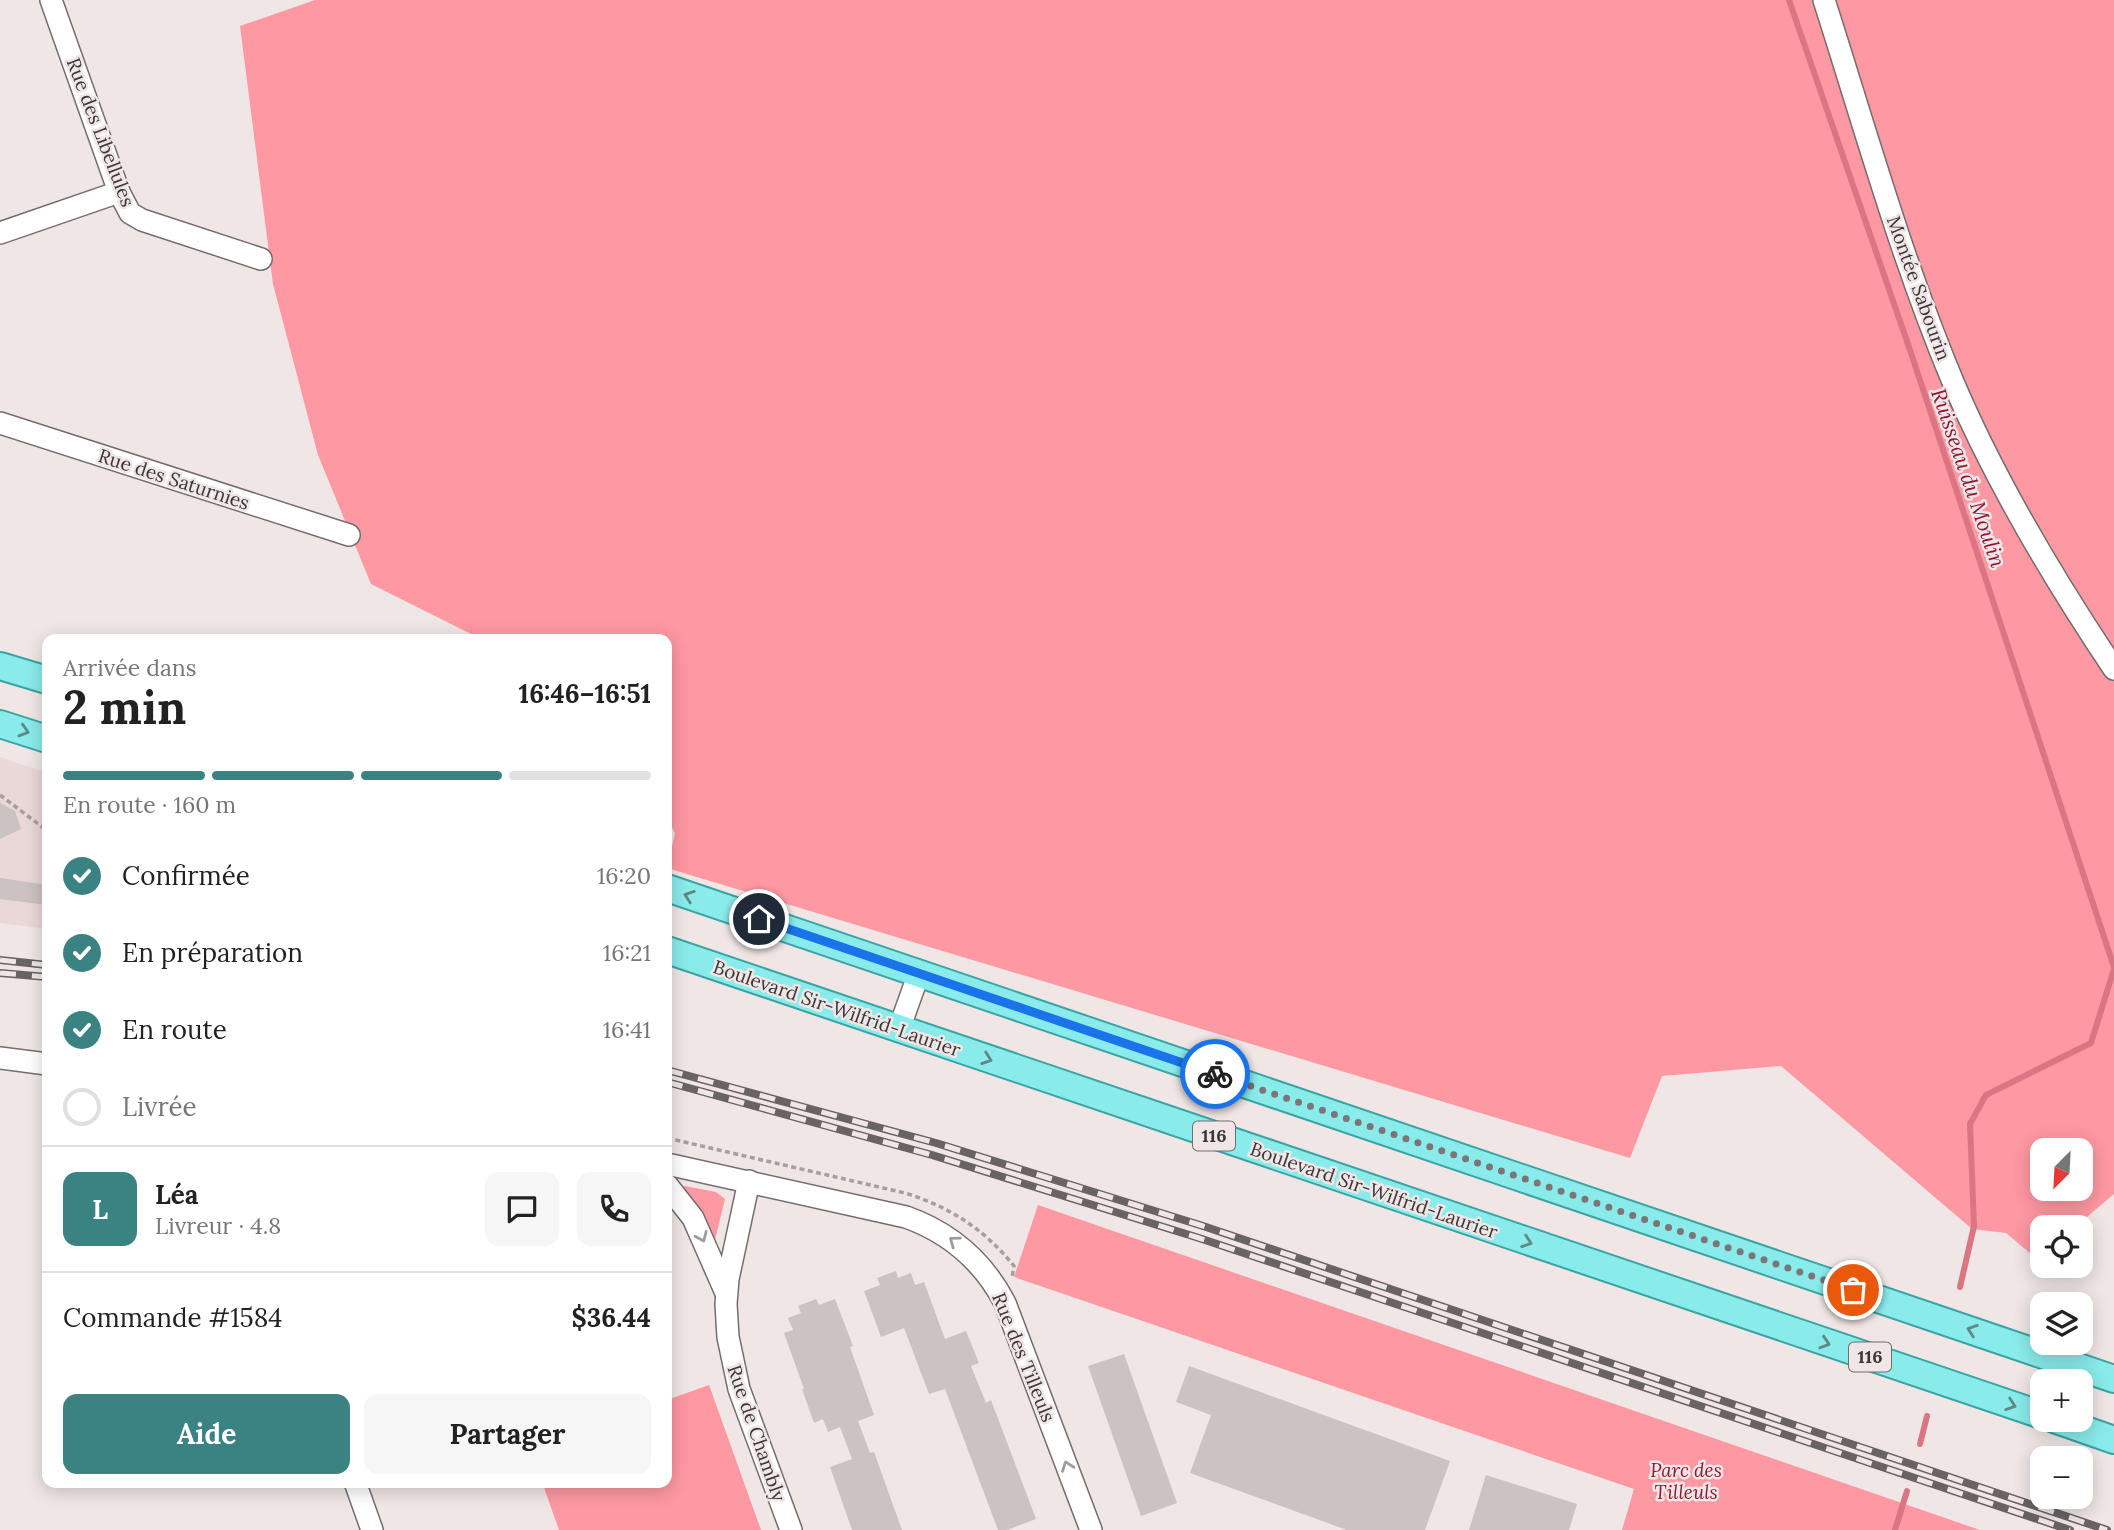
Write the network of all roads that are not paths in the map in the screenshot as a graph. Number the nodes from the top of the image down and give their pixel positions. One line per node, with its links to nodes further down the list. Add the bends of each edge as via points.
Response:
1 (51, 0): 3 (street, Rue des Libellules)
2 (1824, 0): 9 (street, Montée Sabourin, via 1911,269 1957,391 2042,557)
3 (119, 192): 4 (street); 5 (street, Rue des Libellules, via 138,219)
4 (0, 233)
5 (261, 259)
6 (0, 423): 7 (street, Rue des Saturnies)
7 (349, 535)
8 (0, 666): 10 (main road)
9 (2114, 668)
10 (42, 679)
11 (0, 724): 12 (main road, one-way to 12)
12 (42, 737)
13 (672, 890): 15 (main road, one-way to 13)
14 (672, 952): 16 (main road, Boulevard Sir-Wilfrid-Laurier / 116)
15 (919, 973): 16 (street); 23 (main road, one-way to 15)
16 (899, 1029): 24 (main road, Boulevard Sir-Wilfrid-Laurier / 116, one-way to 24)
17 (0, 1058): 18 (street)
18 (42, 1063)
19 (672, 1165): 20 (street)
20 (749, 1181): 22 (street, Rue de Chambly); 30 (street, Rue des Tilleuls, one-way to 20, via 1006,1303 975,1259 943,1234 906,1217)
21 (672, 1191): 22 (street, Rue de Chambly, one-way to 22, via 693,1218)
22 (727, 1294): 29 (street, Rue de Chambly, via 734,1370)
23 (2114, 1379)
24 (2030, 1411)
25 (2091, 1432): 26 (main road)
26 (2114, 1440)
27 (357, 1488): 28 (street)
28 (372, 1530)
29 (791, 1530)
30 (1091, 1530)

